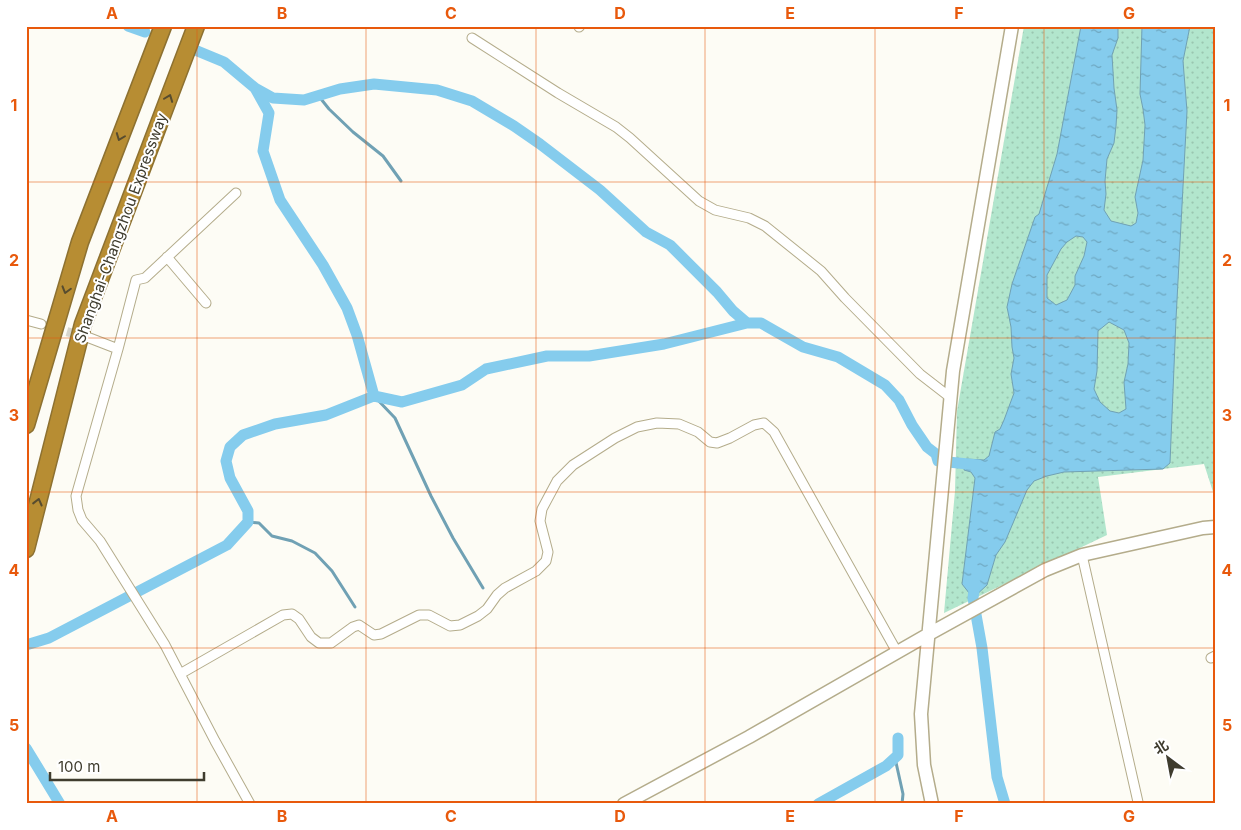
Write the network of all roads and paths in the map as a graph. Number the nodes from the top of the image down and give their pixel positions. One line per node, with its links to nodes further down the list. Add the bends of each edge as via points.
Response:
1 (163, 26): 13 (highway, Shanghai-Changzhou Expressway, one-way to 13, via 80,242)
2 (196, 26): 15 (highway, Shanghai-Changzhou Expressway, one-way to 2, via 83,324)
3 (1012, 26): 12 (main road)
4 (472, 38): 12 (street, via 616,127 700,201 715,210 749,218 765,226 821,271 920,374)
5 (236, 193): 6 (street)
6 (167, 257): 7 (street); 11 (street, via 145,278 136,280)
7 (206, 303)
8 (26, 320): 9 (street)
9 (41, 324)
10 (87, 337): 11 (street)
11 (118, 349): 19 (street, via 76,496 78,510 165,645)
12 (951, 398): 17 (main road)
13 (26, 425)
14 (1214, 529): 16 (main road, via 1203,528)
15 (26, 549)
16 (1082, 555): 17 (main road, via 1045,570); 20 (street)
17 (928, 634): 18 (main road); 23 (main road, via 921,714 924,765)
18 (897, 652): 19 (street, via 774,432 764,422 717,443 679,424 657,423 637,427 615,438 573,465 557,481 542,509 540,520 548,552 546,562 505,588 478,616 450,626 428,615 419,616 382,634 374,634 359,625 331,643 319,643 299,619 292,614 283,615); 22 (main road)
19 (180, 674): 21 (street)
20 (1138, 802)
21 (250, 804)
22 (624, 804)
23 (932, 804)

